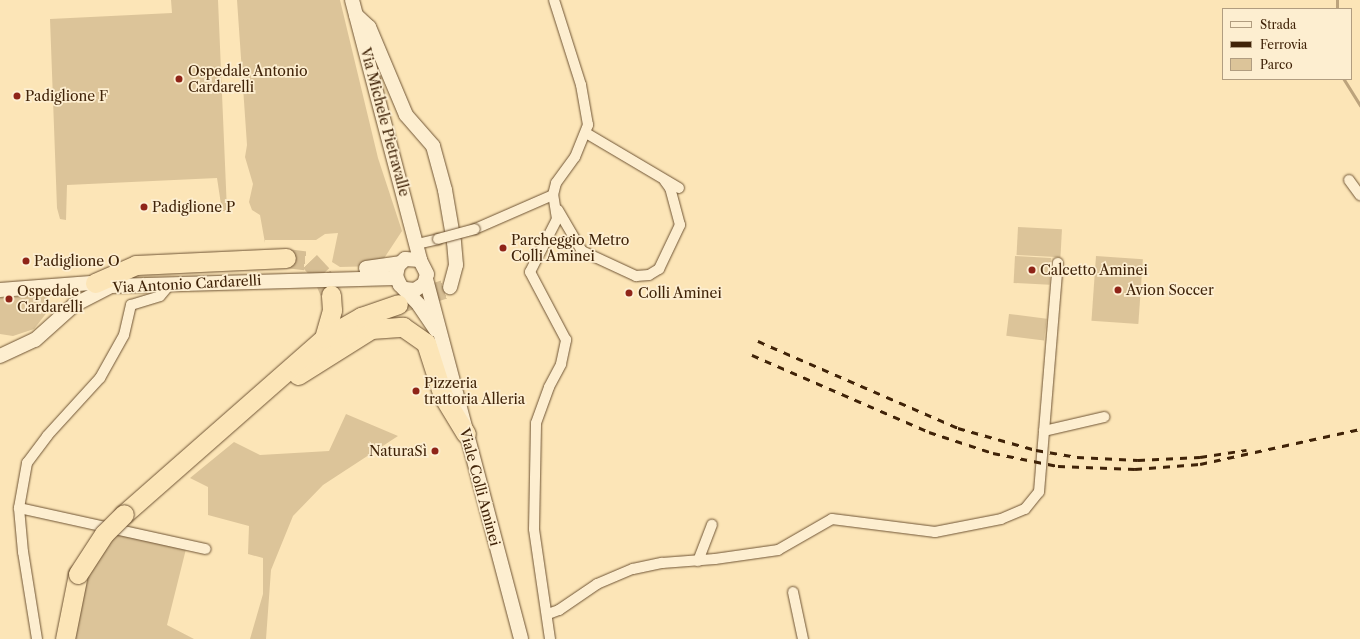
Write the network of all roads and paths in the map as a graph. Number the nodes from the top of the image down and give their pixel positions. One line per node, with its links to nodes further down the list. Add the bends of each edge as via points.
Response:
1 (352, 0): 3 (main road, Via Michele Pietravalle)
2 (554, 0): 4 (street, via 581,85 588,126)
3 (356, 15): 11 (main road, Via Michele Pietravalle); 19 (main road, via 371,32 401,106 427,138 435,153 446,190 454,242 456,265)
4 (586, 133): 6 (street); 8 (street, via 575,157 556,183)
5 (1349, 180): 9 (street)
6 (665, 181): 7 (street); 10 (street, via 670,188 680,225 659,269 649,275 636,276 582,251)
7 (678, 188)
8 (553, 195): 10 (street); 11 (street, bridge, via 475,229)
9 (1360, 195)
10 (558, 210): 35 (street, via 557,219 530,272 566,340 560,364 536,423 534,529)
11 (417, 244): 13 (main road, Via Michele Pietravalle)
12 (286, 258): 17 (highway, via 136,266)
13 (420, 260): 15 (main road, via 410,258); 16 (main road, via 427,269)
14 (1058, 263): 28 (street)
15 (400, 264): 17 (main road, Via Antonio Cardarelli); 21 (main road)
16 (426, 279): 21 (main road, via 415,290); 23 (main road, Viale Colli Aminei)
17 (95, 283): 20 (main road, Via Antonio Cardarelli)
18 (171, 283): 21 (main road, Via Antonio Cardarelli); 25 (main road, Via Antonio Cardarelli, via 108,287 74,305 35,340); 30 (street, via 160,296 131,305 124,335 100,378 32,454 22,485)
19 (450, 288)
20 (0, 290)
21 (400, 290): 23 (main road); 24 (highway)
22 (331, 295): 24 (highway, via 332,310)
23 (440, 336): 29 (main road, Viale Colli Aminei)
24 (324, 338): 26 (highway)
25 (0, 356)
26 (266, 391): 29 (highway, via 286,383 371,329 404,327 426,343 443,396); 37 (highway, bridge, via 104,534 78,574)
27 (1104, 417): 28 (street)
28 (1044, 431): 33 (street, via 1039,492 1031,505 1016,514 935,532 832,519 822,522 786,548)
29 (466, 434): 38 (main road, Viale Colli Aminei)
30 (20, 508): 32 (street); 36 (street, via 22,552)
31 (712, 525): 33 (street)
32 (206, 548)
33 (698, 560): 35 (street, via 633,569 597,584 559,610)
34 (793, 592): 40 (street)
35 (548, 614): 39 (street)
36 (37, 639)
37 (65, 639)
38 (521, 639)
39 (550, 639)
40 (803, 639)

